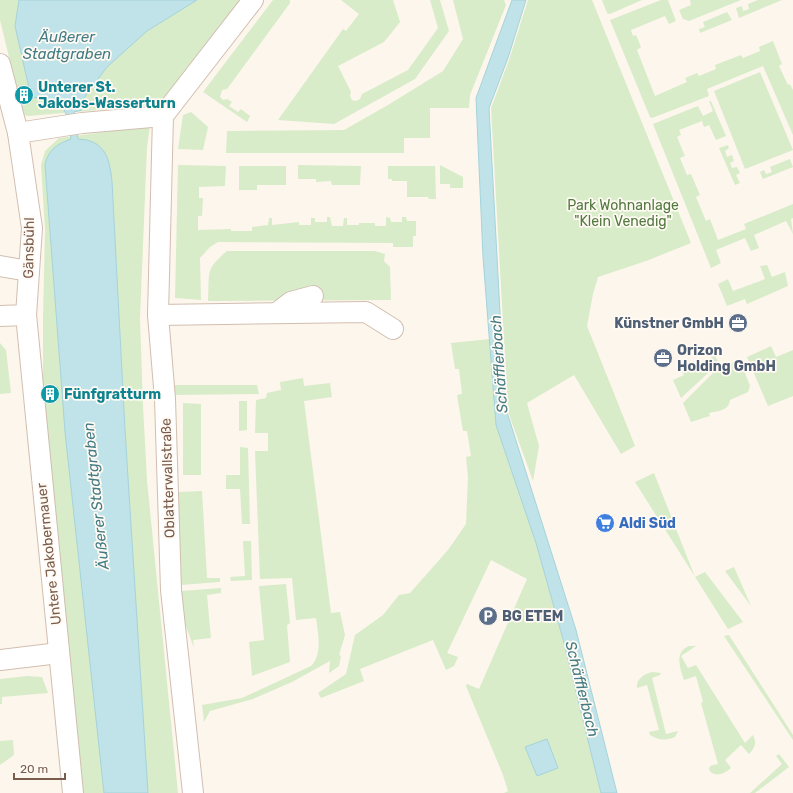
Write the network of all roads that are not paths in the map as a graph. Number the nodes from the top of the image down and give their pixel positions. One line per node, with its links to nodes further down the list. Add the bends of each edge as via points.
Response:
1 (253, 0): 3 (street)
2 (0, 64): 4 (street, Gänsbühl)
3 (163, 116): 4 (street, via 74,124); 10 (street, Oblatterwallstraße)
4 (18, 133): 6 (street, Gänsbühl, via 32,228)
5 (0, 266): 6 (street)
6 (29, 271): 9 (street, Gänsbühl)
7 (313, 296): 8 (street, via 291,302)
8 (277, 313): 10 (street); 12 (street, via 366,312)
9 (26, 315): 11 (street); 13 (street, Untere Jakobermauer)
10 (158, 315): 16 (street, Oblatterwallstraße, via 165,399 171,590)
11 (0, 316)
12 (393, 329)
13 (59, 653): 14 (street); 15 (street, Untere Jakobermauer)
14 (0, 660)
15 (73, 793)
16 (193, 793)

